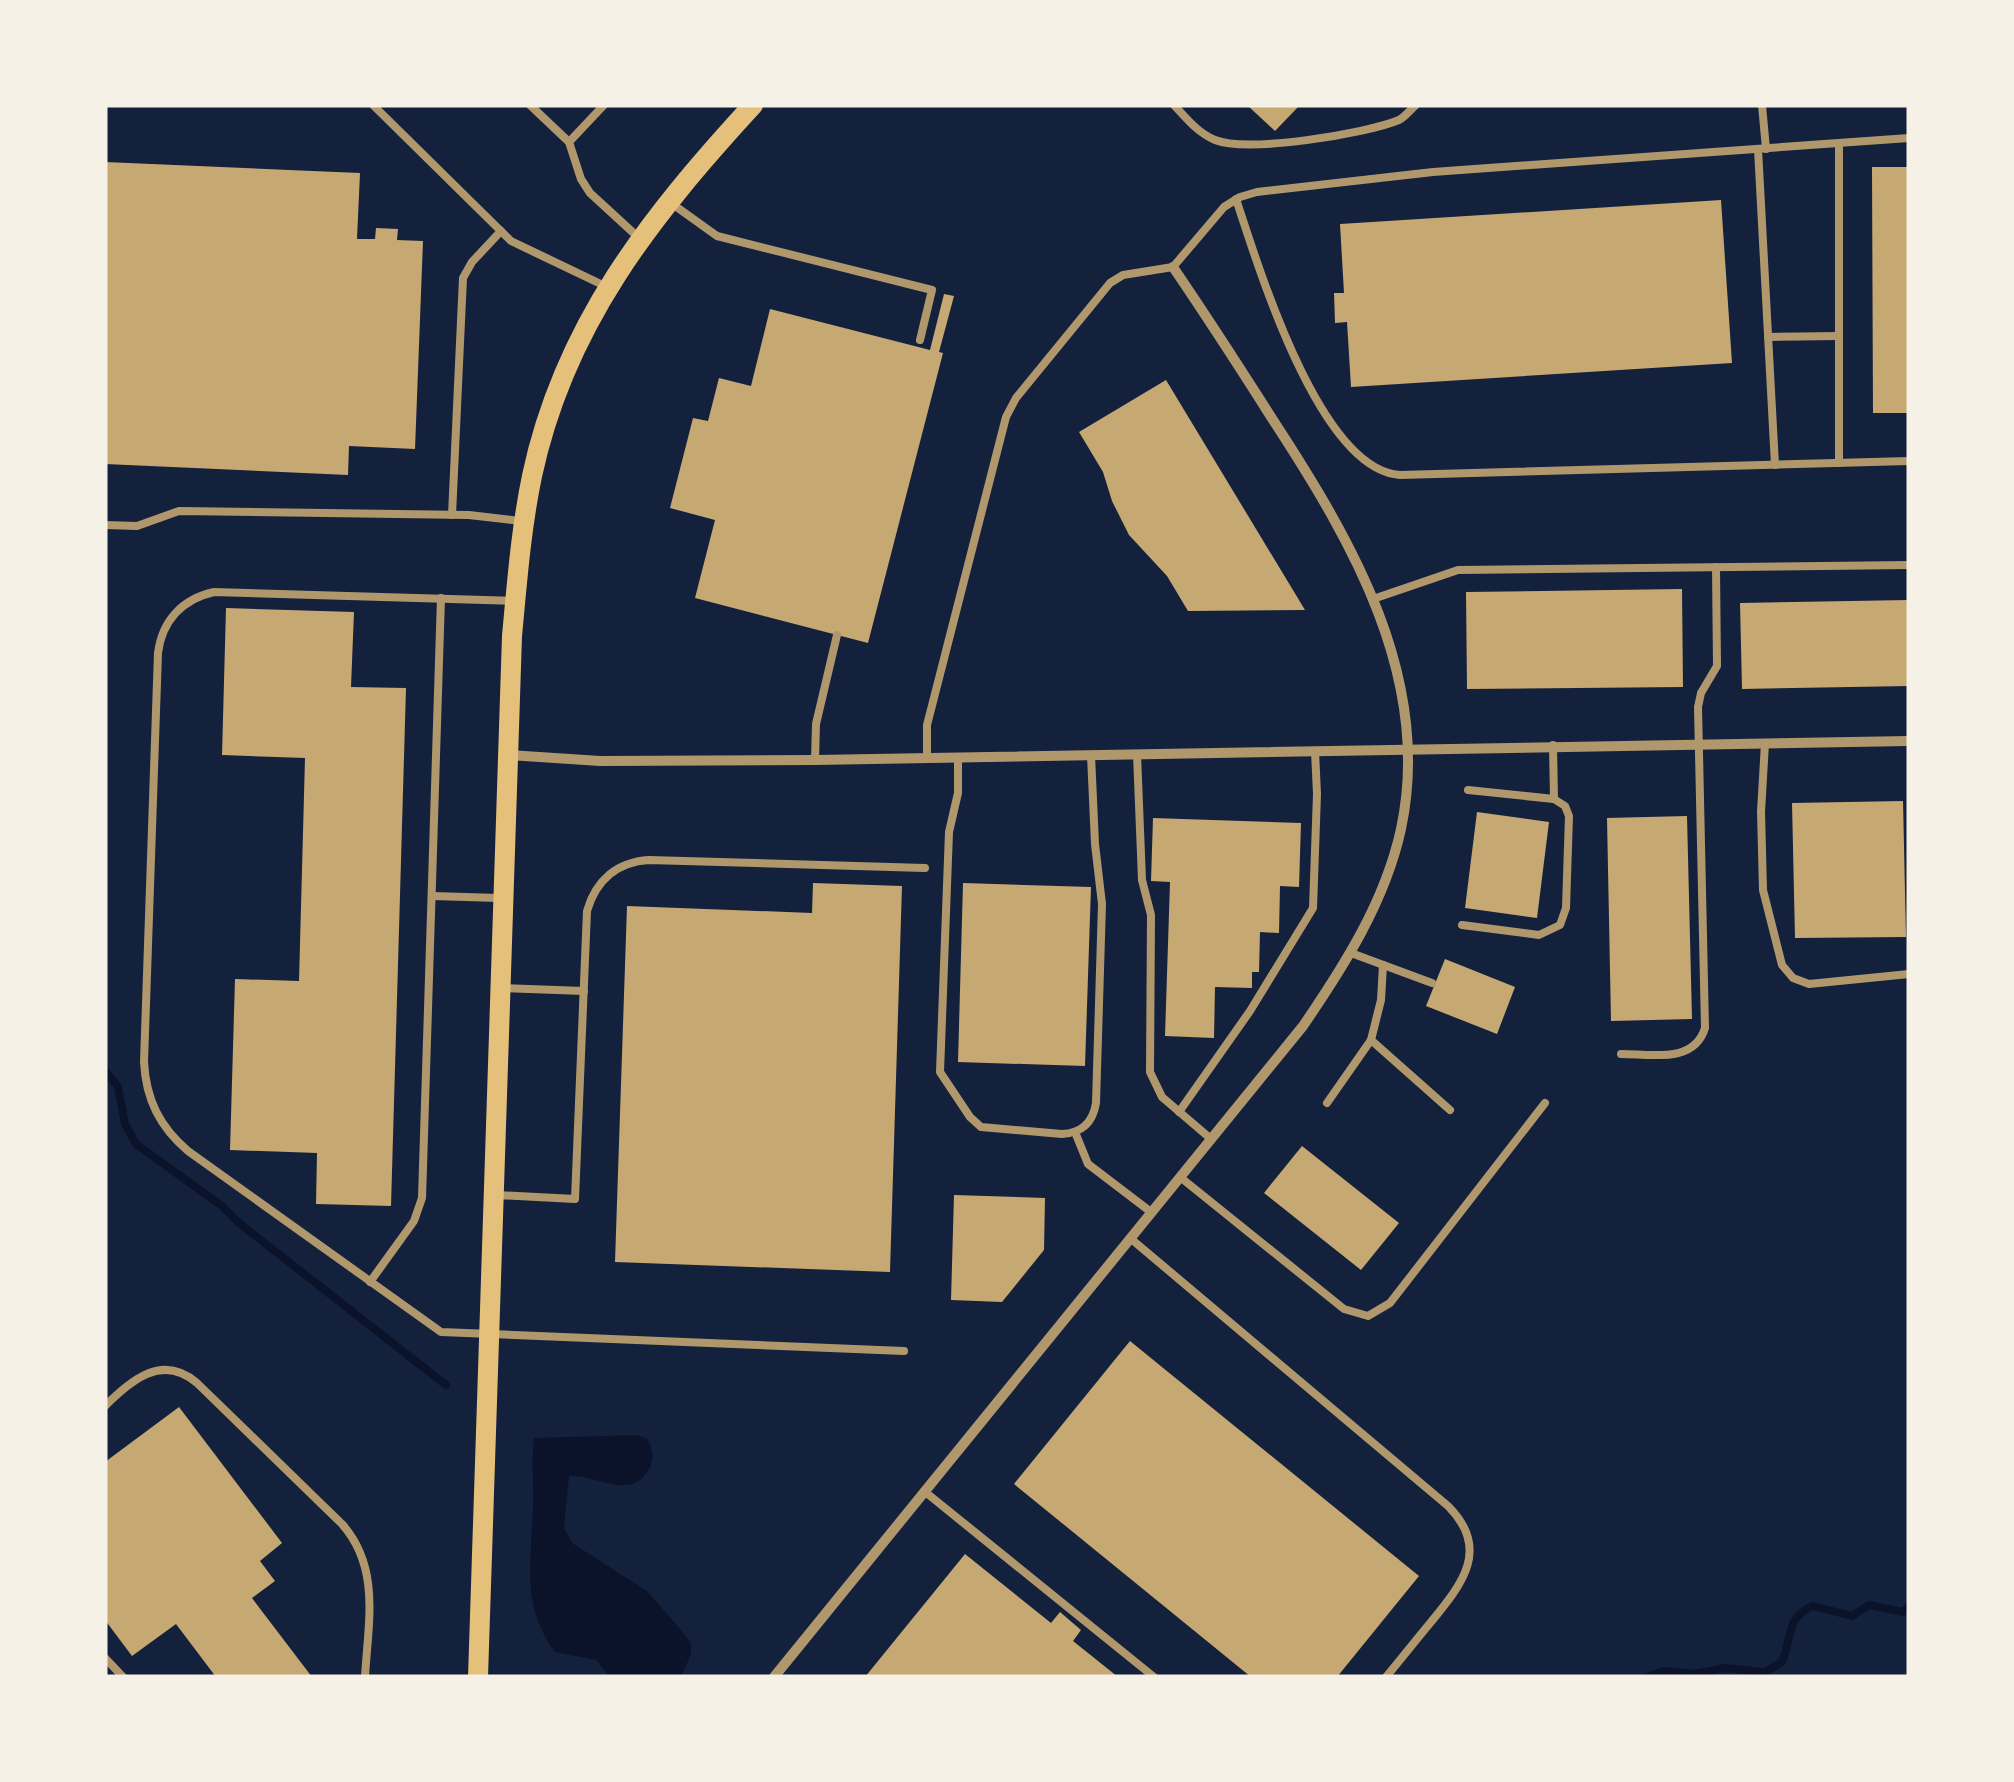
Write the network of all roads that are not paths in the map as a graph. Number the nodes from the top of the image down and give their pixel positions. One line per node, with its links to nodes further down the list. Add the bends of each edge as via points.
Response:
1 (373, 105): 14 (lane)
2 (530, 105): 9 (lane)
3 (604, 105): 9 (lane)
4 (753, 105): 13 (main road)
5 (1174, 105): 6 (lane, via 1208,136 1238,144 1342,134 1402,120)
6 (1416, 105)
7 (1762, 105): 11 (lane)
8 (1909, 138): 10 (lane)
9 (569, 142): 15 (lane, via 585,186)
10 (1839, 143): 11 (lane); 18 (lane)
11 (1762, 149): 12 (lane, via 1434,172); 19 (lane)
12 (1236, 199): 16 (lane); 23 (lane, via 1270,300 1319,408 1382,472)
13 (668, 200): 15 (main road); 20 (lane, via 717,236 932,290)
14 (501, 231): 17 (lane); 24 (lane, via 464,278)
15 (639, 238): 17 (main road)
16 (1173, 267): 30 (street, via 1319,490); 42 (lane, via 1110,283 1008,410 927,725)
17 (607, 287): 25 (main road, via 558,389)
18 (1839, 336): 19 (lane); 22 (lane)
19 (1768, 338): 23 (lane)
20 (920, 340)
21 (1909, 462): 22 (lane)
22 (1840, 463): 23 (lane)
23 (1775, 465)
24 (452, 515): 25 (lane); 26 (lane, via 179,511 137,526)
25 (524, 522): 31 (main road)
26 (105, 525)
27 (1909, 565): 28 (lane)
28 (1716, 567): 30 (lane, via 1458,570); 35 (lane, via 1717,666 1698,702)
29 (441, 598): 31 (lane); 48 (lane); 69 (lane, via 214,592 183,604 159,642 148,1096 164,1127 188,1151)
30 (1373, 599): 37 (street, via 1398,676)
31 (515, 600): 40 (main road)
32 (837, 635): 44 (lane, via 816,724)
33 (1909, 741): 34 (street)
34 (1765, 743): 35 (street); 53 (lane, via 1762,879 1785,970 1809,984)
35 (1699, 744): 36 (street); 58 (lane, via 1705,1028 1696,1045 1680,1054)
36 (1553, 745): 37 (street); 46 (lane)
37 (1408, 750): 38 (street); 51 (street, via 1397,845)
38 (1314, 751): 39 (street); 62 (lane, via 1313,908)
39 (1137, 754): 41 (street); 62 (lane, via 1142,880 1152,915 1150,1072 1158,1092)
40 (509, 755): 44 (street, via 600,762); 49 (main road)
41 (1091, 755): 43 (street); 63 (lane, via 1102,904 1096,1103 1090,1121)
42 (927, 758): 43 (street); 44 (street)
43 (958, 758): 63 (lane, via 949,832 942,1077 981,1127)
44 (815, 760)
45 (1468, 790): 46 (lane)
46 (1554, 800): 50 (lane, via 1570,816 1562,921 1539,935)
47 (924, 868): 56 (lane, via 626,864 605,876 589,903)
48 (432, 896): 49 (lane); 69 (lane, via 422,1198 414,1221)
49 (504, 898): 55 (main road)
50 (1462, 925)
51 (1351, 952): 52 (lane); 64 (street, via 1303,1026)
52 (1383, 965): 54 (lane); 57 (lane)
53 (1909, 974)
54 (1432, 983)
55 (501, 988): 56 (lane); 66 (main road)
56 (584, 991): 66 (lane, via 575,1199)
57 (1371, 1040): 59 (lane); 61 (lane)
58 (1621, 1054)
59 (1327, 1103)
60 (1545, 1103): 65 (lane, via 1390,1304 1374,1314 1344,1309)
61 (1450, 1110)
62 (1179, 1112): 64 (lane)
63 (1075, 1132): 67 (lane, via 1088,1164)
64 (1211, 1139): 65 (street)
65 (1180, 1177): 67 (street)
66 (494, 1195): 70 (main road)
67 (1152, 1212): 68 (street)
68 (1130, 1238): 73 (street); 80 (lane, via 1463,1524 1470,1547 1463,1581)
69 (370, 1282): 70 (lane, via 438,1330)
70 (490, 1335): 71 (lane); 77 (main road)
71 (904, 1350)
72 (105, 1406): 76 (lane, via 145,1372 164,1369 190,1377 342,1524 368,1571)
73 (924, 1491): 78 (street); 79 (lane)
74 (105, 1658): 75 (lane)
75 (123, 1677)
76 (365, 1677)
77 (478, 1677)
78 (774, 1677)
79 (1154, 1677)
80 (1386, 1677)

